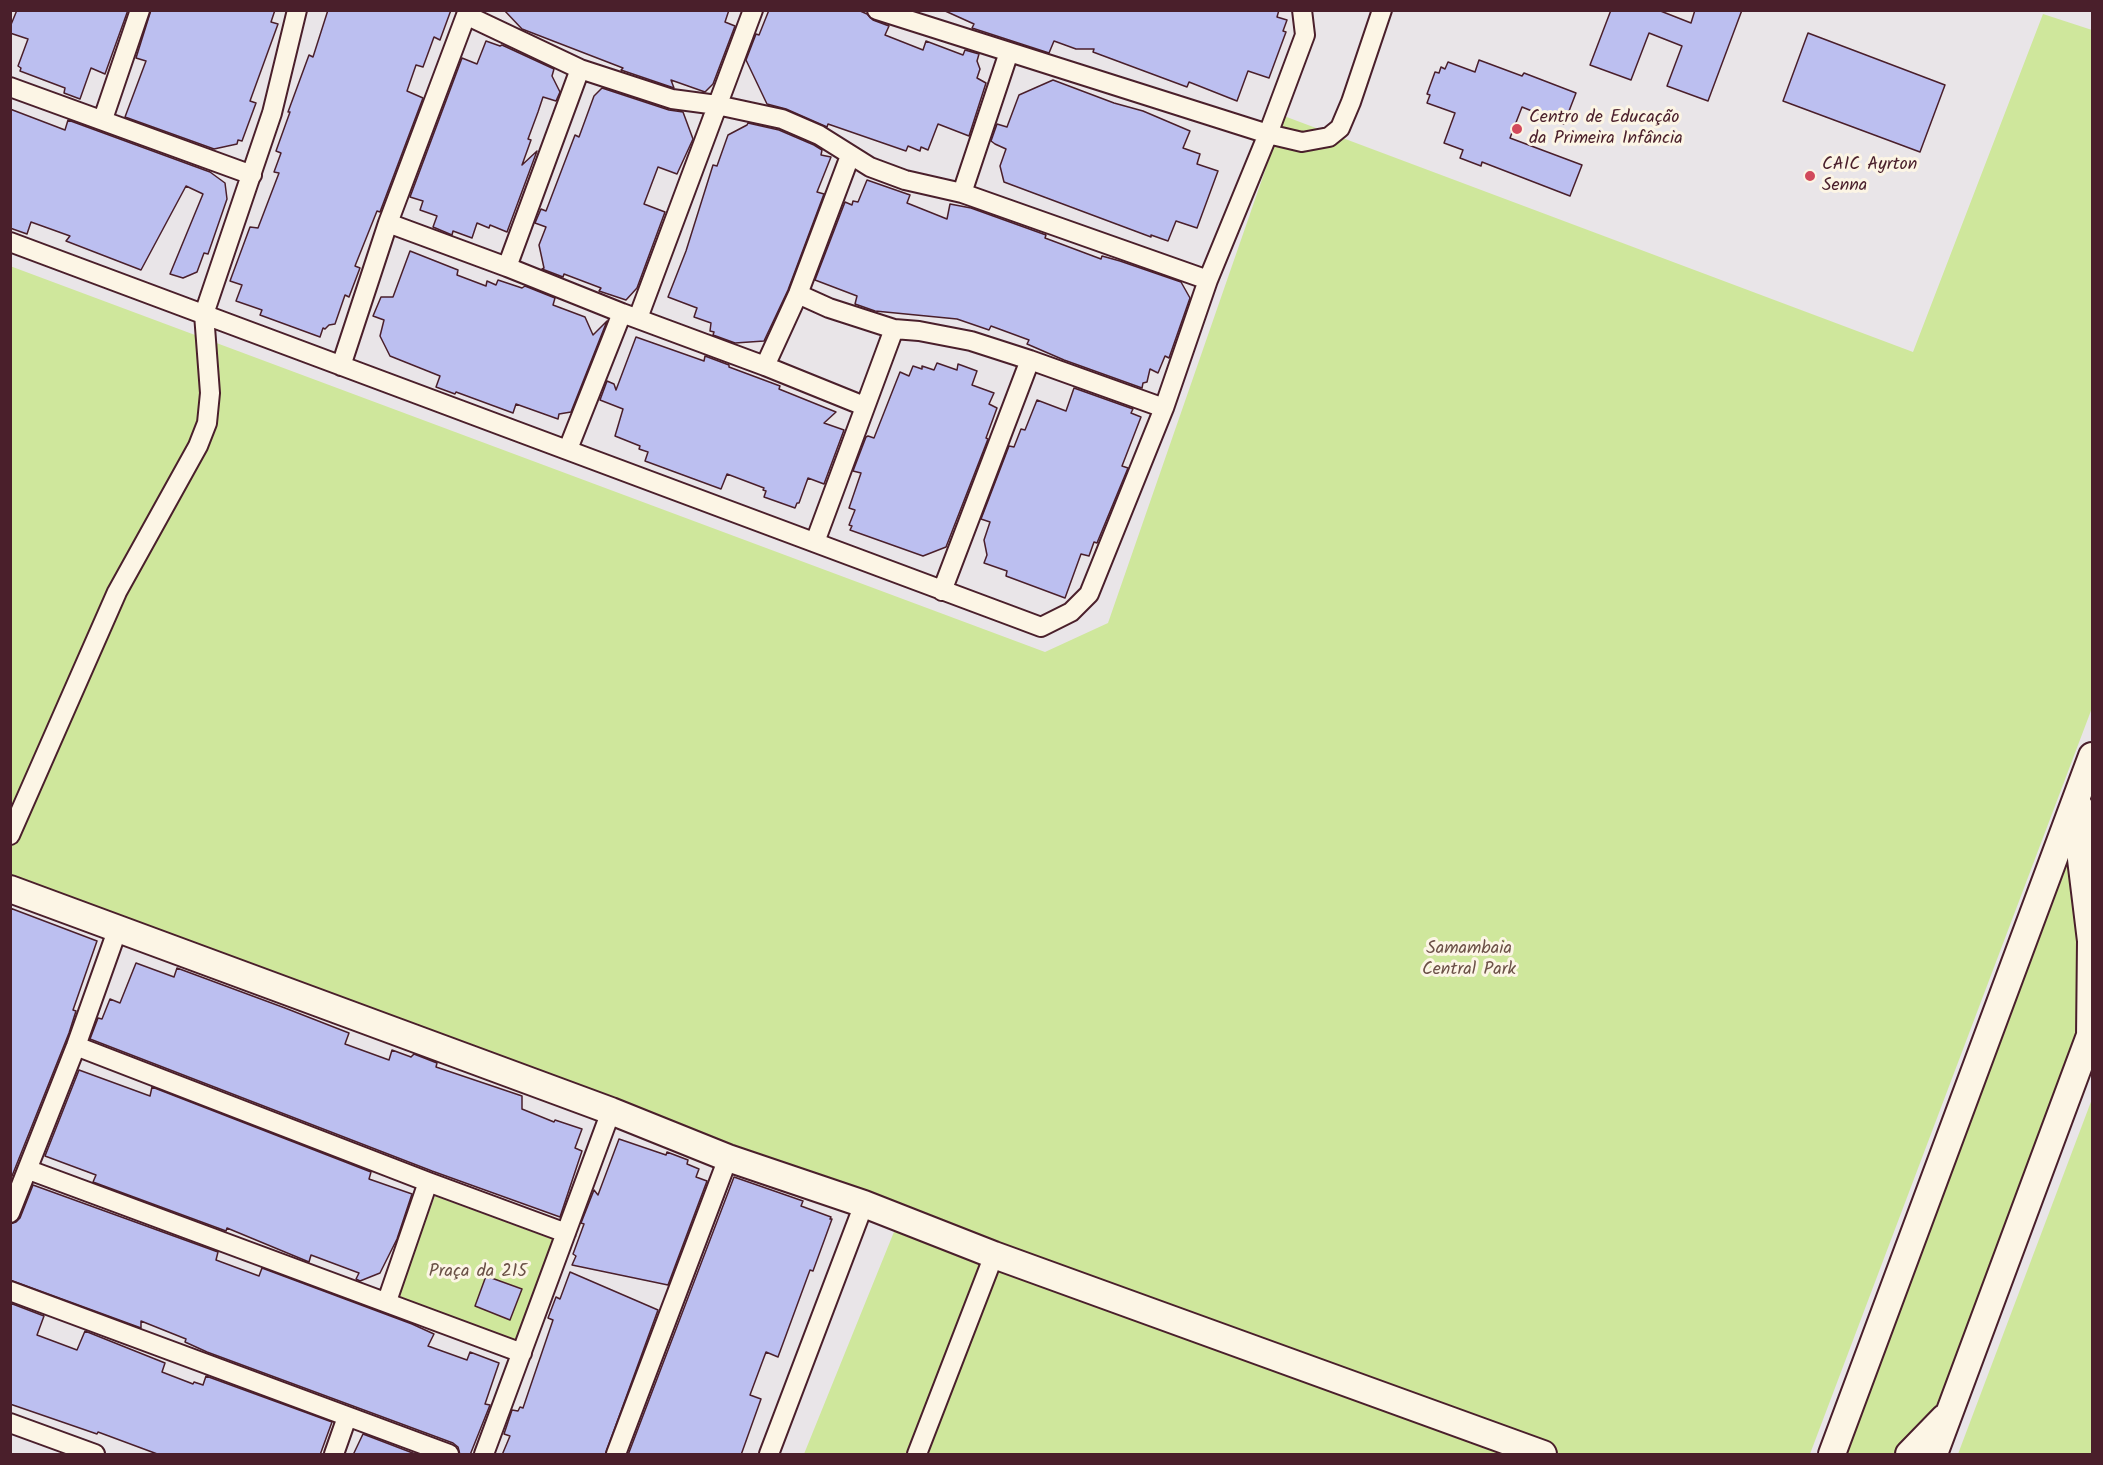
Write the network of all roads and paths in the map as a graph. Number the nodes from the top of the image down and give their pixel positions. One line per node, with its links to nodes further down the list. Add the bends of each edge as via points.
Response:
1 (140, 10): 12 (street)
2 (297, 10): 15 (street)
3 (753, 10): 11 (street)
4 (877, 10): 8 (street)
5 (1302, 10): 13 (street, via 1305,35)
6 (1382, 10): 13 (street, via 1340,128 1329,137 1302,142)
7 (467, 13): 9 (street); 17 (street)
8 (1009, 52): 13 (street); 16 (street)
9 (579, 69): 11 (street, via 672,99); 19 (street)
10 (10, 87): 12 (street)
11 (717, 105): 14 (street, via 782,119 819,135); 23 (street)
12 (103, 119): 15 (street)
13 (1268, 134): 20 (street)
14 (850, 156): 16 (street, via 905,180); 21 (street)
15 (252, 175): 22 (street)
16 (962, 193): 20 (street)
17 (388, 223): 19 (street); 26 (street)
18 (10, 242): 22 (street)
19 (507, 267): 23 (street)
20 (1208, 279): 29 (street)
21 (798, 294): 24 (street); 27 (street)
22 (204, 314): 26 (street); 35 (street, via 210,393 207,423 117,592)
23 (630, 316): 27 (street); 30 (street)
24 (894, 329): 25 (street, via 971,341); 28 (street)
25 (1030, 360): 29 (street); 32 (street)
26 (341, 366): 30 (street)
27 (765, 366): 28 (street)
28 (864, 406): 31 (street)
29 (1164, 408): 32 (street, via 1089,594 1071,612 1041,627)
30 (568, 449): 31 (street)
31 (815, 542): 32 (street)
32 (942, 591)
33 (2092, 756): 34 (street)
34 (2080, 790): 38 (street, via 2080,859 2091,941); 62 (street)
35 (10, 835)
36 (10, 889): 37 (street)
37 (118, 928): 39 (street); 40 (street)
38 (2091, 1033): 51 (street)
39 (76, 1046): 42 (street); 43 (street)
40 (611, 1111): 41 (street); 46 (street)
41 (728, 1158): 44 (street); 58 (street)
42 (28, 1170): 45 (street); 49 (street)
43 (429, 1182): 46 (street); 49 (street)
44 (864, 1204): 47 (street); 59 (street)
45 (10, 1214)
46 (566, 1233): 50 (street)
47 (994, 1255): 60 (street); 61 (street)
48 (10, 1291): 52 (street)
49 (387, 1301): 50 (street)
50 (522, 1353): 57 (street)
51 (1950, 1412): 63 (street); 64 (street)
52 (346, 1418): 55 (street); 56 (street)
53 (10, 1424): 54 (street)
54 (95, 1455)
55 (333, 1455)
56 (449, 1455)
57 (484, 1455)
58 (616, 1455)
59 (769, 1455)
60 (917, 1455)
61 (1543, 1455)
62 (1832, 1455)
63 (1909, 1455)
64 (1934, 1455)

